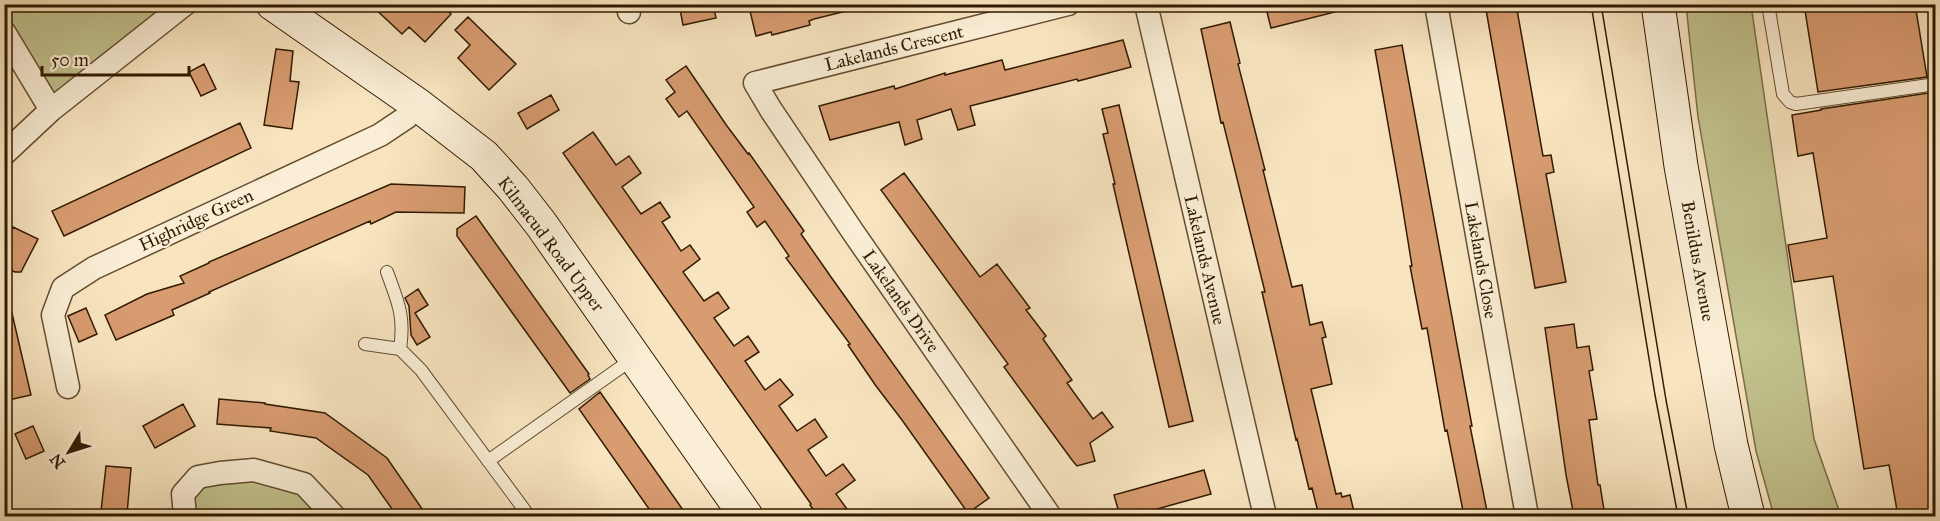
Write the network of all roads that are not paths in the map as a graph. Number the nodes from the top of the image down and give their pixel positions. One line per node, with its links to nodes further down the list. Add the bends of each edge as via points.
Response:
1 (185, 4): 12 (street)
2 (273, 4): 11 (street, Kilmacud Road Upper)
3 (1068, 4): 9 (street, Lakelands Crescent)
4 (1146, 4): 25 (street, Lakelands Avenue)
5 (1436, 4): 26 (street, Lakelands Close)
6 (1658, 4): 27 (street, Benildus Avenue, via 1681,166)
7 (1768, 4): 10 (lane, via 1783,94 1790,102)
8 (4, 32): 12 (street)
9 (755, 82): 24 (street, Lakelands Drive)
10 (1935, 84)
11 (418, 105): 17 (street, Kilmacud Road Upper, via 483,156 513,188); 18 (street, Highridge Green, via 380,135 94,268 63,288 53,315)
12 (51, 110): 13 (street)
13 (4, 154)
14 (387, 273): 16 (lane, via 404,327)
15 (365, 344): 16 (lane)
16 (400, 349): 19 (lane, via 421,370)
17 (634, 358): 19 (lane); 23 (street, Kilmacud Road Upper)
18 (68, 387)
19 (488, 461): 22 (lane)
20 (186, 516): 21 (street, via 183,494 198,477 254,470 304,484)
21 (334, 516)
22 (529, 516)
23 (746, 516)
24 (1050, 516)
25 (1265, 516)
26 (1527, 516)
27 (1748, 516)

